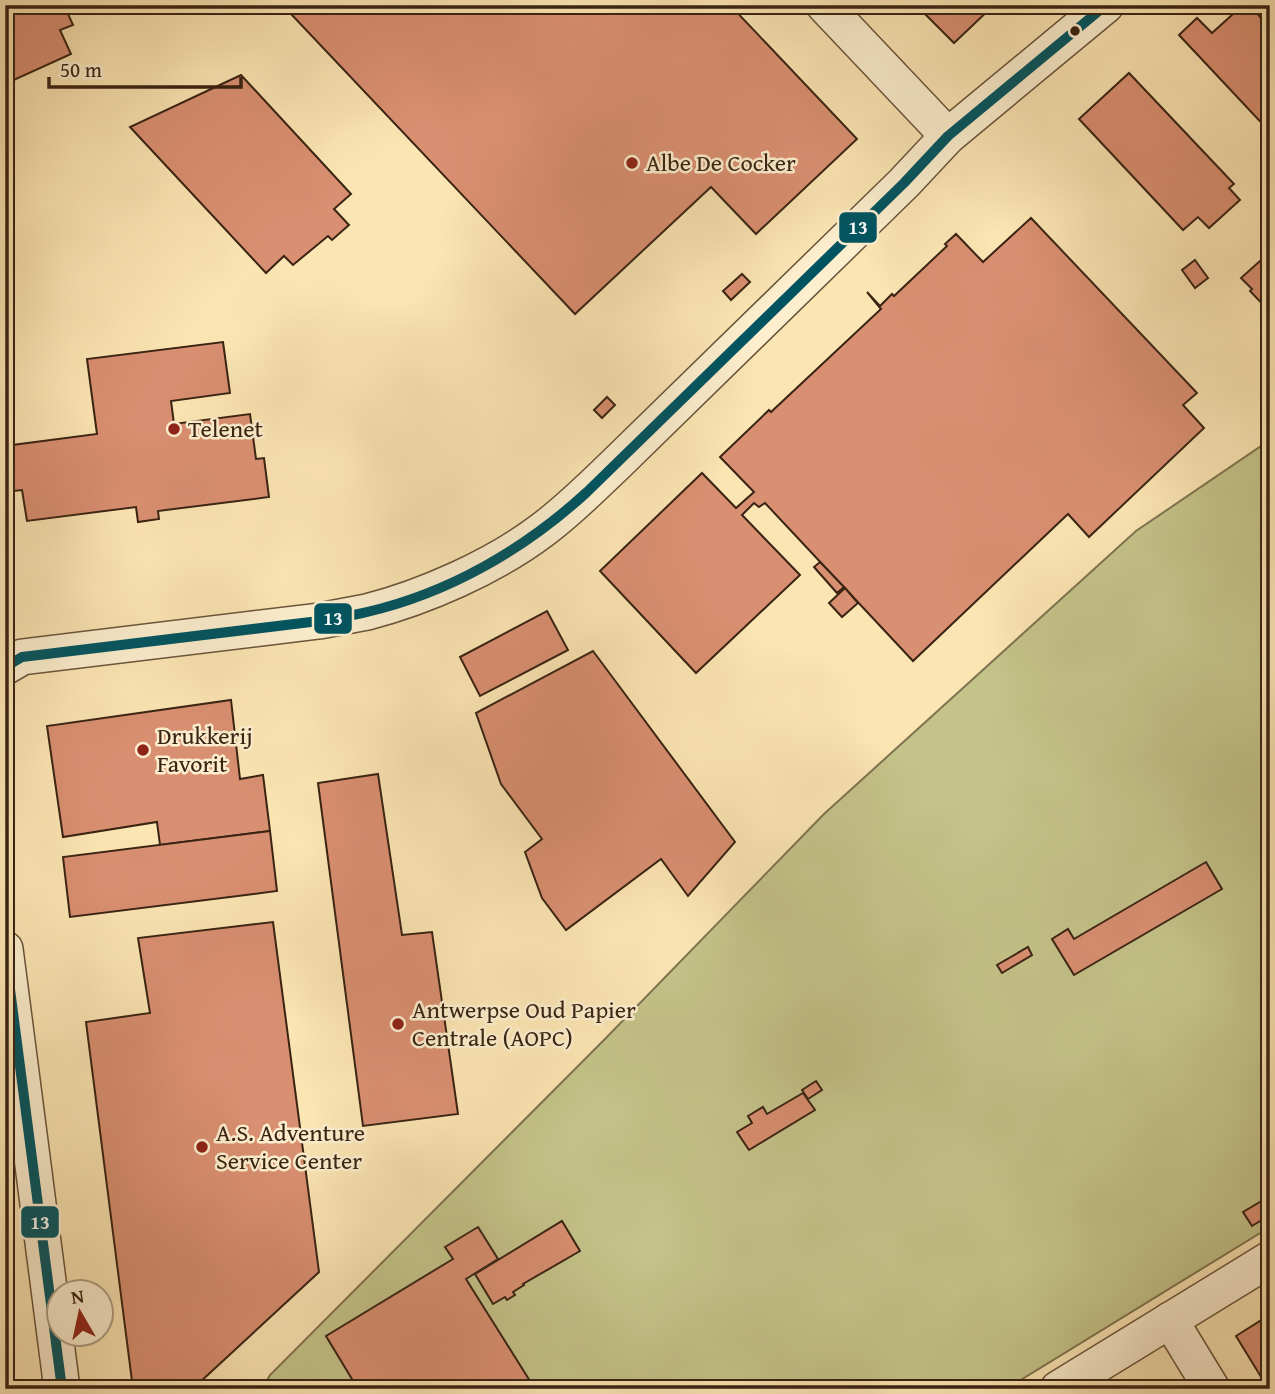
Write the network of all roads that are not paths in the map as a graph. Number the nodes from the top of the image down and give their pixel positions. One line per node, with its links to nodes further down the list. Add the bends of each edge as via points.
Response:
1 (824, 5): 3 (street)
2 (1106, 5): 3 (street)
3 (948, 136): 4 (street, via 613,467 540,532 503,556 458,579 367,611 319,621 22,657)
4 (5, 667)
5 (5, 948): 8 (street)
6 (1270, 1259): 7 (street)
7 (1170, 1320): 9 (street); 10 (street)
8 (62, 1389)
9 (1058, 1389)
10 (1212, 1389)

